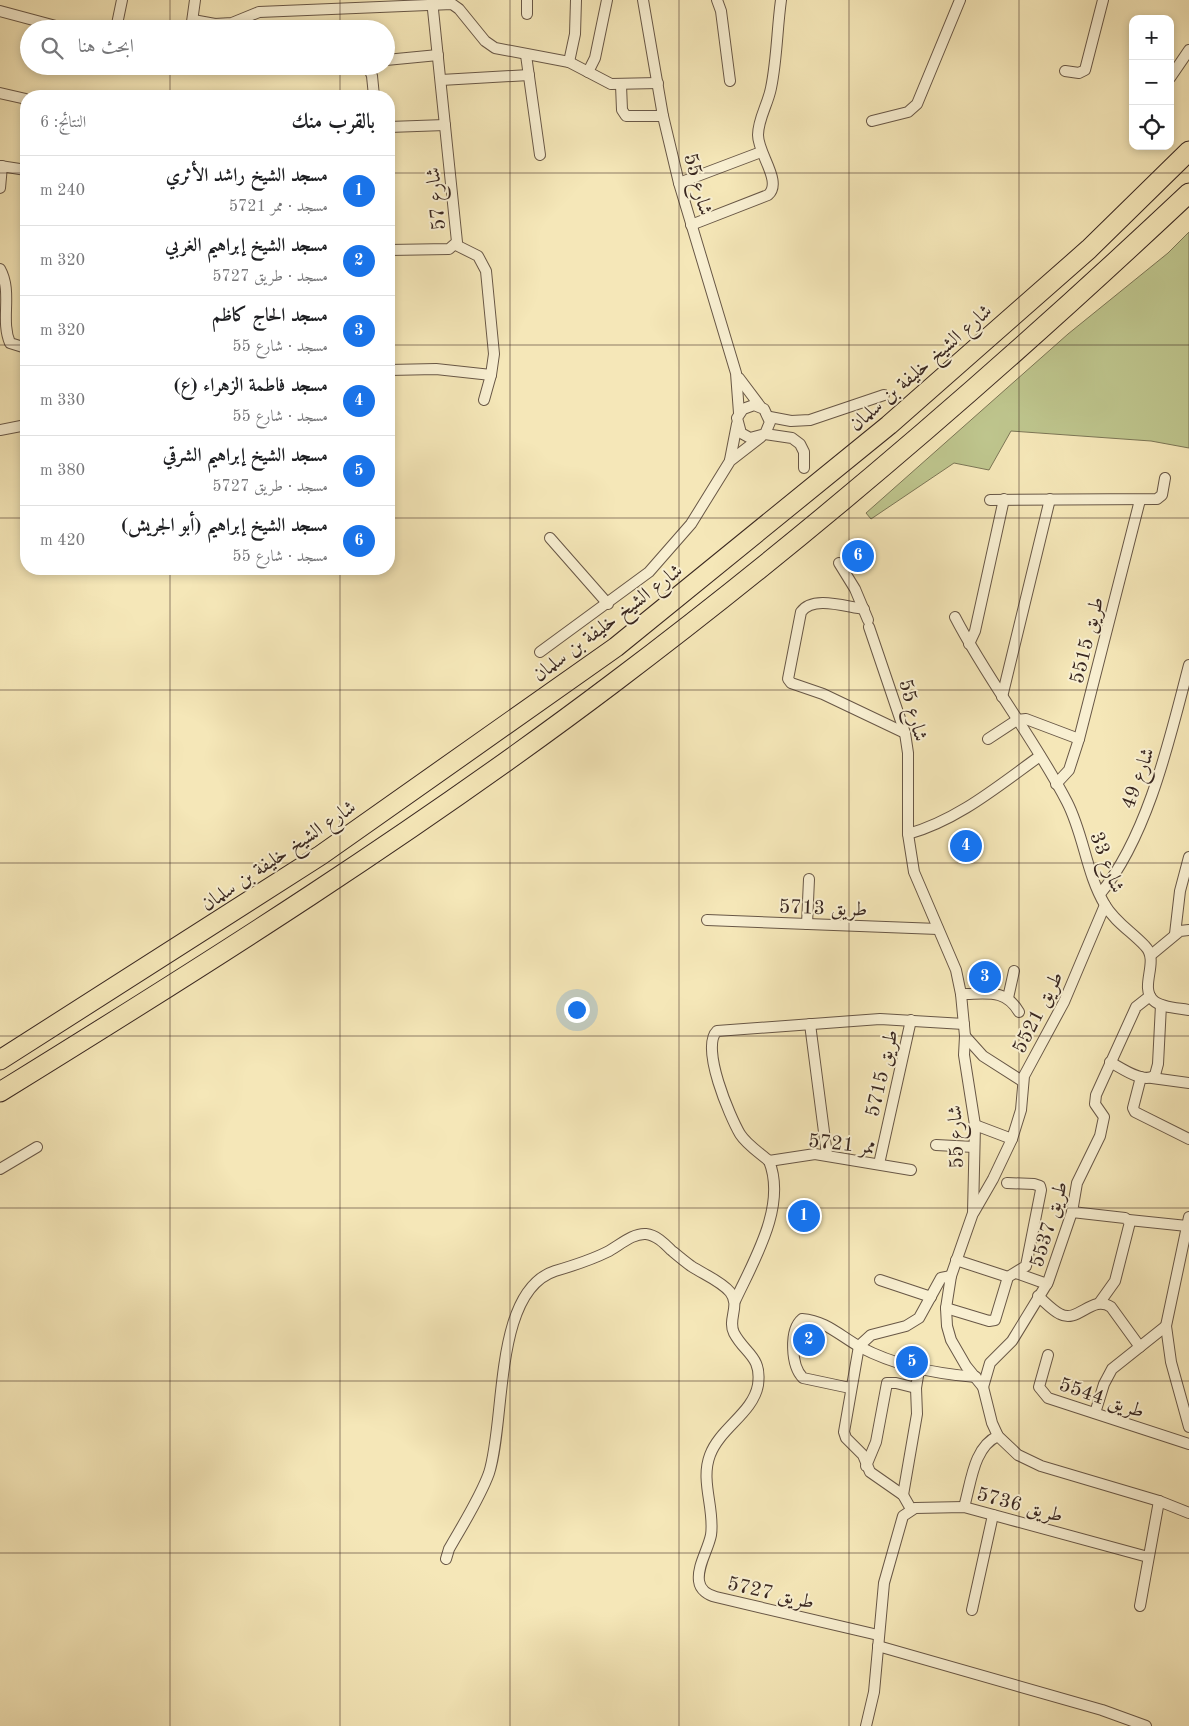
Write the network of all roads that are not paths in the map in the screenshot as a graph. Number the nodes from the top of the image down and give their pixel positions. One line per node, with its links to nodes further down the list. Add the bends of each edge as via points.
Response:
1 (122, 0): 15 (street)
2 (195, 0): 16 (street)
3 (526, 0): 13 (street)
4 (576, 0): 22 (street, via 575,34)
5 (607, 0): 24 (street, via 595,58)
6 (643, 0): 30 (street, شارع 55)
7 (717, 0): 29 (street)
8 (782, 0): 41 (street, via 772,82 758,130)
9 (960, 0): 36 (street, via 917,104 908,112)
10 (1103, 0): 23 (street, via 1085,70 1079,73)
11 (433, 2): 17 (street, via 259,12); 19 (street, شارع 57); 20 (street, via 456,6 490,45)
12 (0, 11): 14 (street)
13 (527, 14)
14 (33, 20)
15 (118, 20)
16 (192, 20)
17 (239, 20)
18 (1189, 50): 25 (street)
19 (438, 55): 21 (street); 28 (street, شارع 57)
20 (526, 55): 22 (street); 27 (street)
21 (395, 59)
22 (569, 62): 24 (street)
23 (1065, 71)
24 (588, 72): 31 (street, via 604,82)
25 (1174, 72)
26 (372, 75): 32 (street)
27 (529, 75): 28 (street); 42 (street)
28 (440, 80): 37 (street, شارع 57)
29 (730, 81)
30 (658, 83): 31 (street); 35 (street, شارع 55)
31 (621, 85): 35 (street, via 622,110 626,116)
32 (373, 90)
33 (0, 93): 34 (street)
34 (20, 98)
35 (664, 116): 45 (street, شارع 55)
36 (872, 121)
37 (444, 124): 38 (street); 50 (street, شارع 57)
38 (395, 126)
39 (1189, 142): 48 (highway)
40 (1189, 151): 48 (highway, شارع الشيخ خليفة بن سلمان)
41 (761, 152): 45 (street); 49 (street, via 774,181 771,192)
42 (540, 155)
43 (1, 166): 44 (street); 46 (street)
44 (20, 169)
45 (679, 183): 49 (street, شارع 55)
46 (0, 188)
47 (1189, 193): 117 (highway, via 908,447 760,569 612,684 476,784 336,879 196,972)
48 (1137, 202): 112 (highway, شارع الشيخ خليفة بن سلمان, via 1089,249 888,425 616,647 321,855)
49 (692, 225): 55 (street, شارع 55)
50 (456, 245): 51 (street, شارع 57, via 449,249); 56 (street, via 478,256 486,271 494,343)
51 (395, 250)
52 (0, 269): 53 (street, via 5,280 6,334 10,343)
53 (20, 346)
54 (395, 370): 56 (street, via 436,369)
55 (736, 373): 59 (street, شارع 55); 60 (street, شارع 55)
56 (491, 375): 58 (street)
57 (884, 395): 61 (street, via 810,420)
58 (484, 400)
59 (760, 406): 60 (street, via 748,406); 61 (street)
60 (739, 413): 62 (street)
61 (770, 417): 65 (street, via 770,426)
62 (737, 424): 65 (street, via 745,436); 66 (street)
63 (20, 427): 64 (street)
64 (0, 430)
65 (763, 435): 66 (street); 67 (street, via 788,436 796,440 804,452)
66 (730, 461): 75 (street, via 691,524 671,549 638,583)
67 (804, 468)
68 (1165, 478): 72 (street, via 1160,498)
69 (990, 500): 70 (street)
70 (1004, 500): 71 (street); 78 (street, via 975,631)
71 (1050, 500): 72 (street); 81 (street)
72 (1140, 500): 84 (street, طريق 5515)
73 (550, 538): 75 (street)
74 (839, 563): 76 (street, شارع 55)
75 (608, 604): 79 (street)
76 (864, 609): 83 (street, شارع 55); 83 (street, via 817,603 805,606 801,612 788,679)
77 (955, 617): 78 (street, شارع 33)
78 (969, 644): 81 (street, شارع 33)
79 (540, 652)
80 (1189, 665): 91 (street, شارع 49, via 1169,742 1146,809 1120,864)
81 (1002, 697): 82 (street, شارع 33)
82 (1017, 720): 84 (street, via 1034,720); 85 (street); 86 (street, شارع 33)
83 (905, 733): 88 (street, شارع 55)
84 (1079, 738): 87 (street, طريق 5515, via 1069,770)
85 (988, 739)
86 (1039, 752): 87 (street, شارع 33); 88 (street, via 955,816)
87 (1056, 784): 91 (street, شارع 33, via 1072,812)
88 (908, 834): 95 (street, شارع 55, via 914,872)
89 (1189, 857): 97 (street, via 1180,891)
90 (809, 879): 94 (street)
91 (1100, 894): 92 (street, شارع 33)
92 (1105, 905): 98 (street, شارع 33); 115 (street, طريق 5521, via 1064,1002)
93 (707, 920): 94 (street, طريق 5713)
94 (807, 924): 95 (street, طريق 5713)
95 (938, 929): 100 (street, شارع 55, via 956,970)
96 (1189, 930): 97 (street)
97 (1175, 934): 98 (street)
98 (1151, 955): 101 (street)
99 (1014, 971): 102 (street)
100 (961, 994): 102 (street); 108 (street, شارع 55)
101 (1150, 996): 103 (street); 113 (street, طريق 5537, via 1136,1007)
102 (1008, 998): 105 (street)
103 (1161, 1005): 104 (street); 114 (street, via 1158,1064)
104 (1189, 1010)
105 (1019, 1012)
106 (911, 1020): 107 (street, طريق 5715); 108 (street, طريق 5715); 126 (street, طريق 5715)
107 (810, 1024): 124 (street); 125 (street, طريق 5715, via 721,1030 712,1038 718,1082 733,1117 747,1142)
108 (964, 1024): 109 (street, شارع 55)
109 (966, 1036): 110 (street, شارع 55); 111 (street)
110 (964, 1055): 111 (street, via 971,1058); 118 (street, شارع 55)
111 (983, 1056): 115 (street)
112 (0, 1060)
113 (1110, 1062): 114 (street); 130 (street, طريق 5537, via 1095,1101 1104,1117 1100,1136 1078,1179)
114 (1146, 1077): 116 (street); 120 (street, via 1135,1112)
115 (1022, 1081): 119 (street, طريق 5521, via 1021,1110)
116 (1189, 1083)
117 (0, 1092)
118 (975, 1125): 119 (street); 123 (street, شارع 55)
119 (1012, 1139): 131 (street, طريق 5521)
120 (1189, 1139)
121 (936, 1145): 123 (street)
122 (37, 1147): 127 (street)
123 (974, 1147): 131 (street, شارع 55)
124 (827, 1155): 125 (street, ممر 5721); 126 (street, ممر 5721)
125 (769, 1161): 141 (street, via 773,1170 773,1213)
126 (878, 1164): 128 (street, ممر 5721)
127 (0, 1169)
128 (910, 1170)
129 (1007, 1183): 135 (street, via 1034,1184 1042,1190 1027,1262)
130 (1072, 1212): 132 (street); 138 (street, طريق 5537)
131 (973, 1213): 134 (street, شارع 55)
132 (1129, 1220): 133 (street); 142 (street, via 1115,1281)
133 (1188, 1222): 144 (street)
134 (956, 1260): 135 (street); 136 (street, شارع 55)
135 (1012, 1275): 138 (street); 143 (street, via 995,1320)
136 (951, 1276): 140 (street, via 941,1278); 143 (street, شارع 55)
137 (880, 1280): 140 (street)
138 (1047, 1284): 139 (street, طريق 5537)
139 (1038, 1296): 142 (street, via 1066,1316); 150 (street, طريق 5537, via 1012,1341 990,1363)
140 (931, 1297): 145 (street, via 924,1312 913,1323 879,1331)
141 (735, 1300): 165 (street, via 721,1285 685,1262 658,1238 645,1234 543,1275 531,1286 520,1304 508,1340 495,1445 488,1474); 168 (street, طريق 5727, via 732,1328 756,1361 758,1387 752,1400 715,1444 710,1456 707,1484 712,1524 700,1571 700,1586 716,1598)
142 (1100, 1302): 146 (street, via 1111,1307)
143 (946, 1308): 149 (street, شارع 55, via 951,1340)
144 (1166, 1326): 146 (street); 154 (street, via 1171,1362)
145 (859, 1346): 148 (street); 151 (street); 151 (street, via 826,1324 802,1319 795,1325 793,1336 798,1373 803,1378)
146 (1140, 1347): 153 (street, via 1118,1363 1107,1376)
147 (1048, 1355): 153 (street, طريق 5544, via 1039,1386 1044,1396)
148 (919, 1370): 149 (street); 152 (street)
149 (976, 1377): 150 (street, شارع 55)
150 (983, 1387): 155 (street, شارع 55)
151 (850, 1388): 157 (street, via 844,1432 863,1455)
152 (916, 1388): 157 (street, via 888,1383 876,1442); 158 (street, via 918,1414)
153 (1095, 1413): 156 (street, طريق 5544)
154 (1189, 1425)
155 (998, 1436): 159 (street, شارع 55, via 1018,1455 1041,1466); 160 (street, طريق 5736, via 990,1440 980,1454)
156 (1189, 1444)
157 (866, 1466): 158 (street, via 874,1476)
158 (903, 1495): 161 (street)
159 (1159, 1501): 162 (street, شارع 55); 164 (street)
160 (964, 1507): 161 (street); 163 (street, طريق 5736)
161 (911, 1509): 168 (street, via 903,1516 884,1582)
162 (1189, 1510)
163 (993, 1514): 164 (street, طريق 5736); 167 (street)
164 (1148, 1557): 166 (street)
165 (446, 1560)
166 (1140, 1606)
167 (972, 1610)
168 (878, 1635): 169 (street)
169 (878, 1646): 170 (street, via 874,1692); 171 (street, via 1102,1710)
170 (866, 1726)
171 (1146, 1726)

